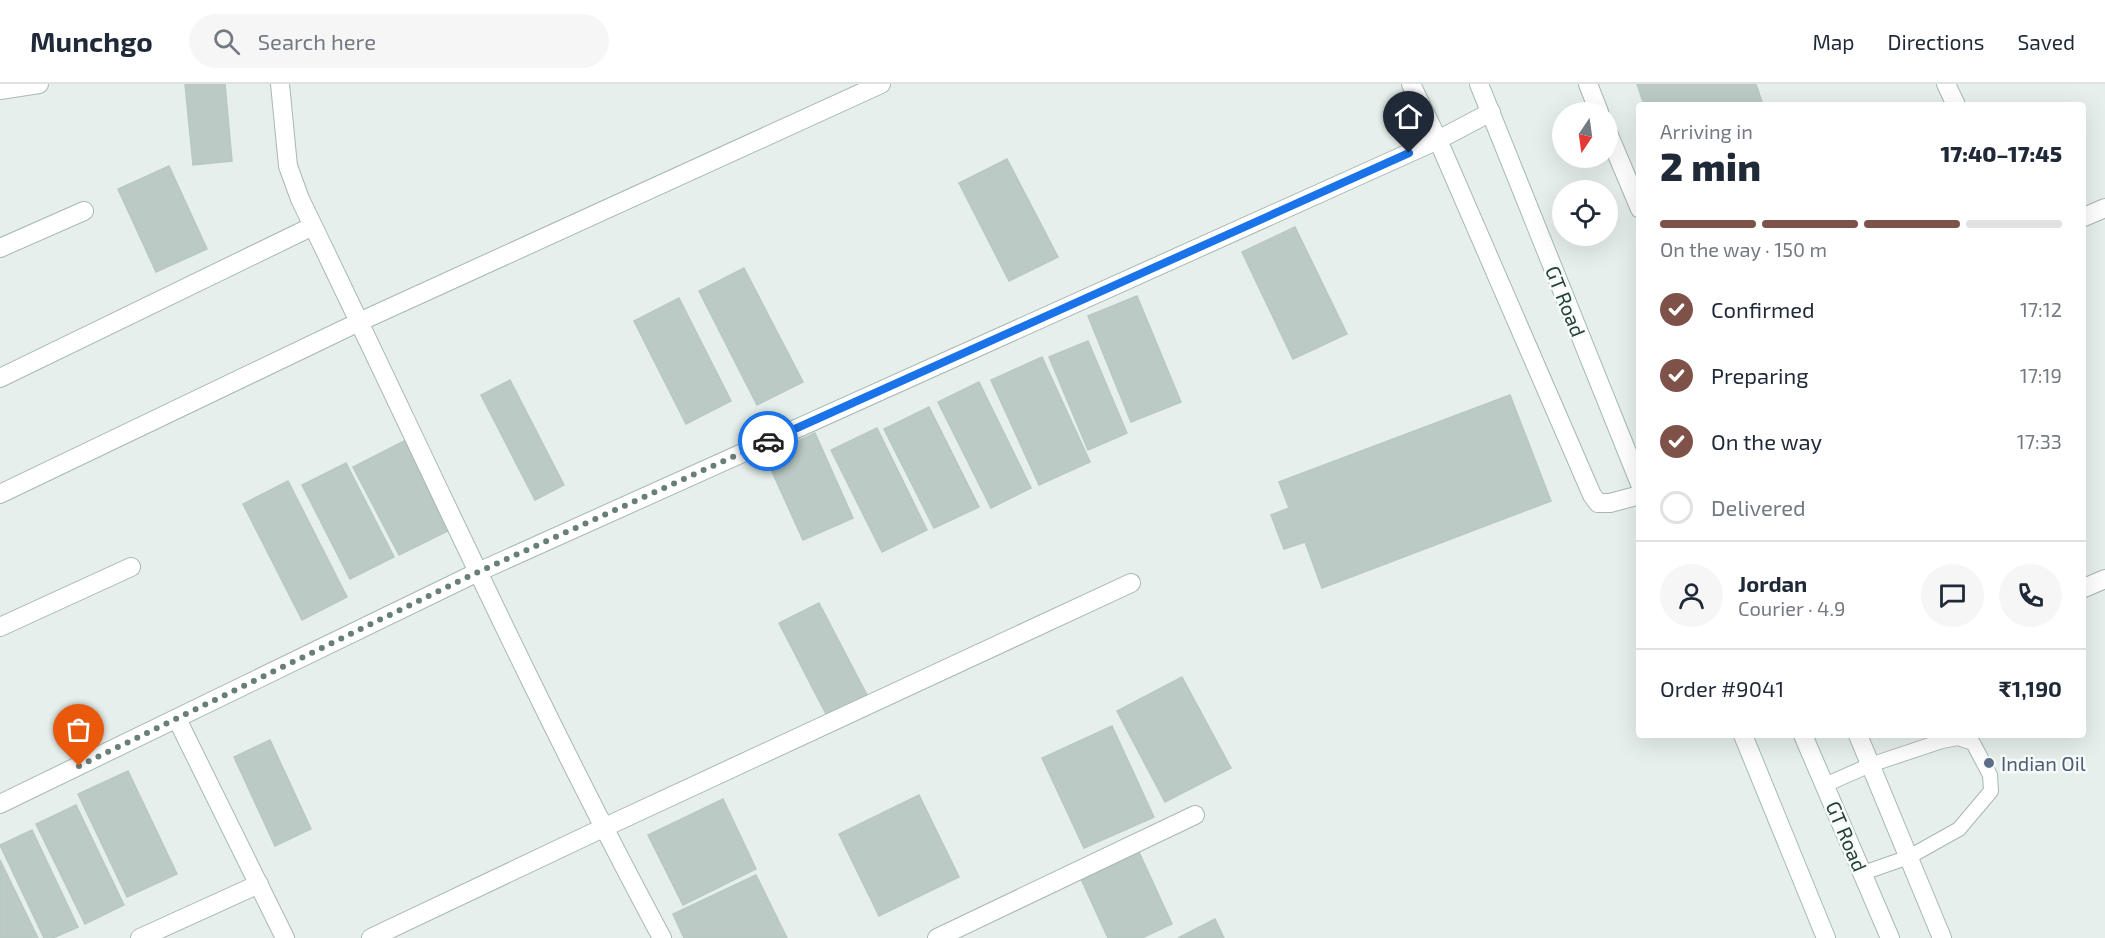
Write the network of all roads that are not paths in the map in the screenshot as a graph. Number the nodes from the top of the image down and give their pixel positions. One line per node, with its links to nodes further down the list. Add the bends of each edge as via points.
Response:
1 (39, 84): 8 (street)
2 (280, 84): 18 (street, via 288,166)
3 (880, 84): 20 (street)
4 (1411, 84): 12 (street)
5 (1479, 84): 11 (street, GT Road)
6 (1588, 84): 9 (street)
7 (1946, 84): 10 (street)
8 (0, 90)
9 (1595, 102)
10 (1955, 102)
11 (1491, 112): 12 (street); 22 (street, GT Road)
12 (1438, 140): 24 (street, via 1592,495 1598,503); 26 (street)
13 (1618, 157): 14 (street)
14 (1636, 200)
15 (2105, 208): 17 (street)
16 (84, 211): 19 (street)
17 (2086, 216)
18 (313, 226): 20 (street); 21 (street)
19 (0, 248)
20 (359, 322): 23 (street); 26 (street)
21 (0, 378)
22 (1636, 474)
23 (0, 494)
24 (1636, 496)
25 (131, 567): 30 (street)
26 (478, 572): 31 (street); 39 (street)
27 (2105, 579): 29 (street)
28 (1131, 583): 39 (street)
29 (2086, 587)
30 (0, 627)
31 (177, 718): 37 (street); 42 (street)
32 (1744, 738): 48 (street)
33 (1804, 738): 36 (street, GT Road)
34 (1859, 738): 35 (street)
35 (1870, 765): 36 (lane); 40 (street); 40 (lane, via 1958,738 1972,744 1990,775 1991,791 1959,829)
36 (1825, 785): 41 (street, GT Road)
37 (0, 804)
38 (1195, 815): 47 (street)
39 (603, 828): 45 (street); 46 (street)
40 (1908, 857): 41 (lane); 50 (street)
41 (1863, 873): 49 (street, GT Road)
42 (259, 884): 43 (street); 44 (street)
43 (140, 938)
44 (285, 938)
45 (371, 938)
46 (662, 938)
47 (937, 938)
48 (1826, 938)
49 (1890, 938)
50 (1942, 938)

